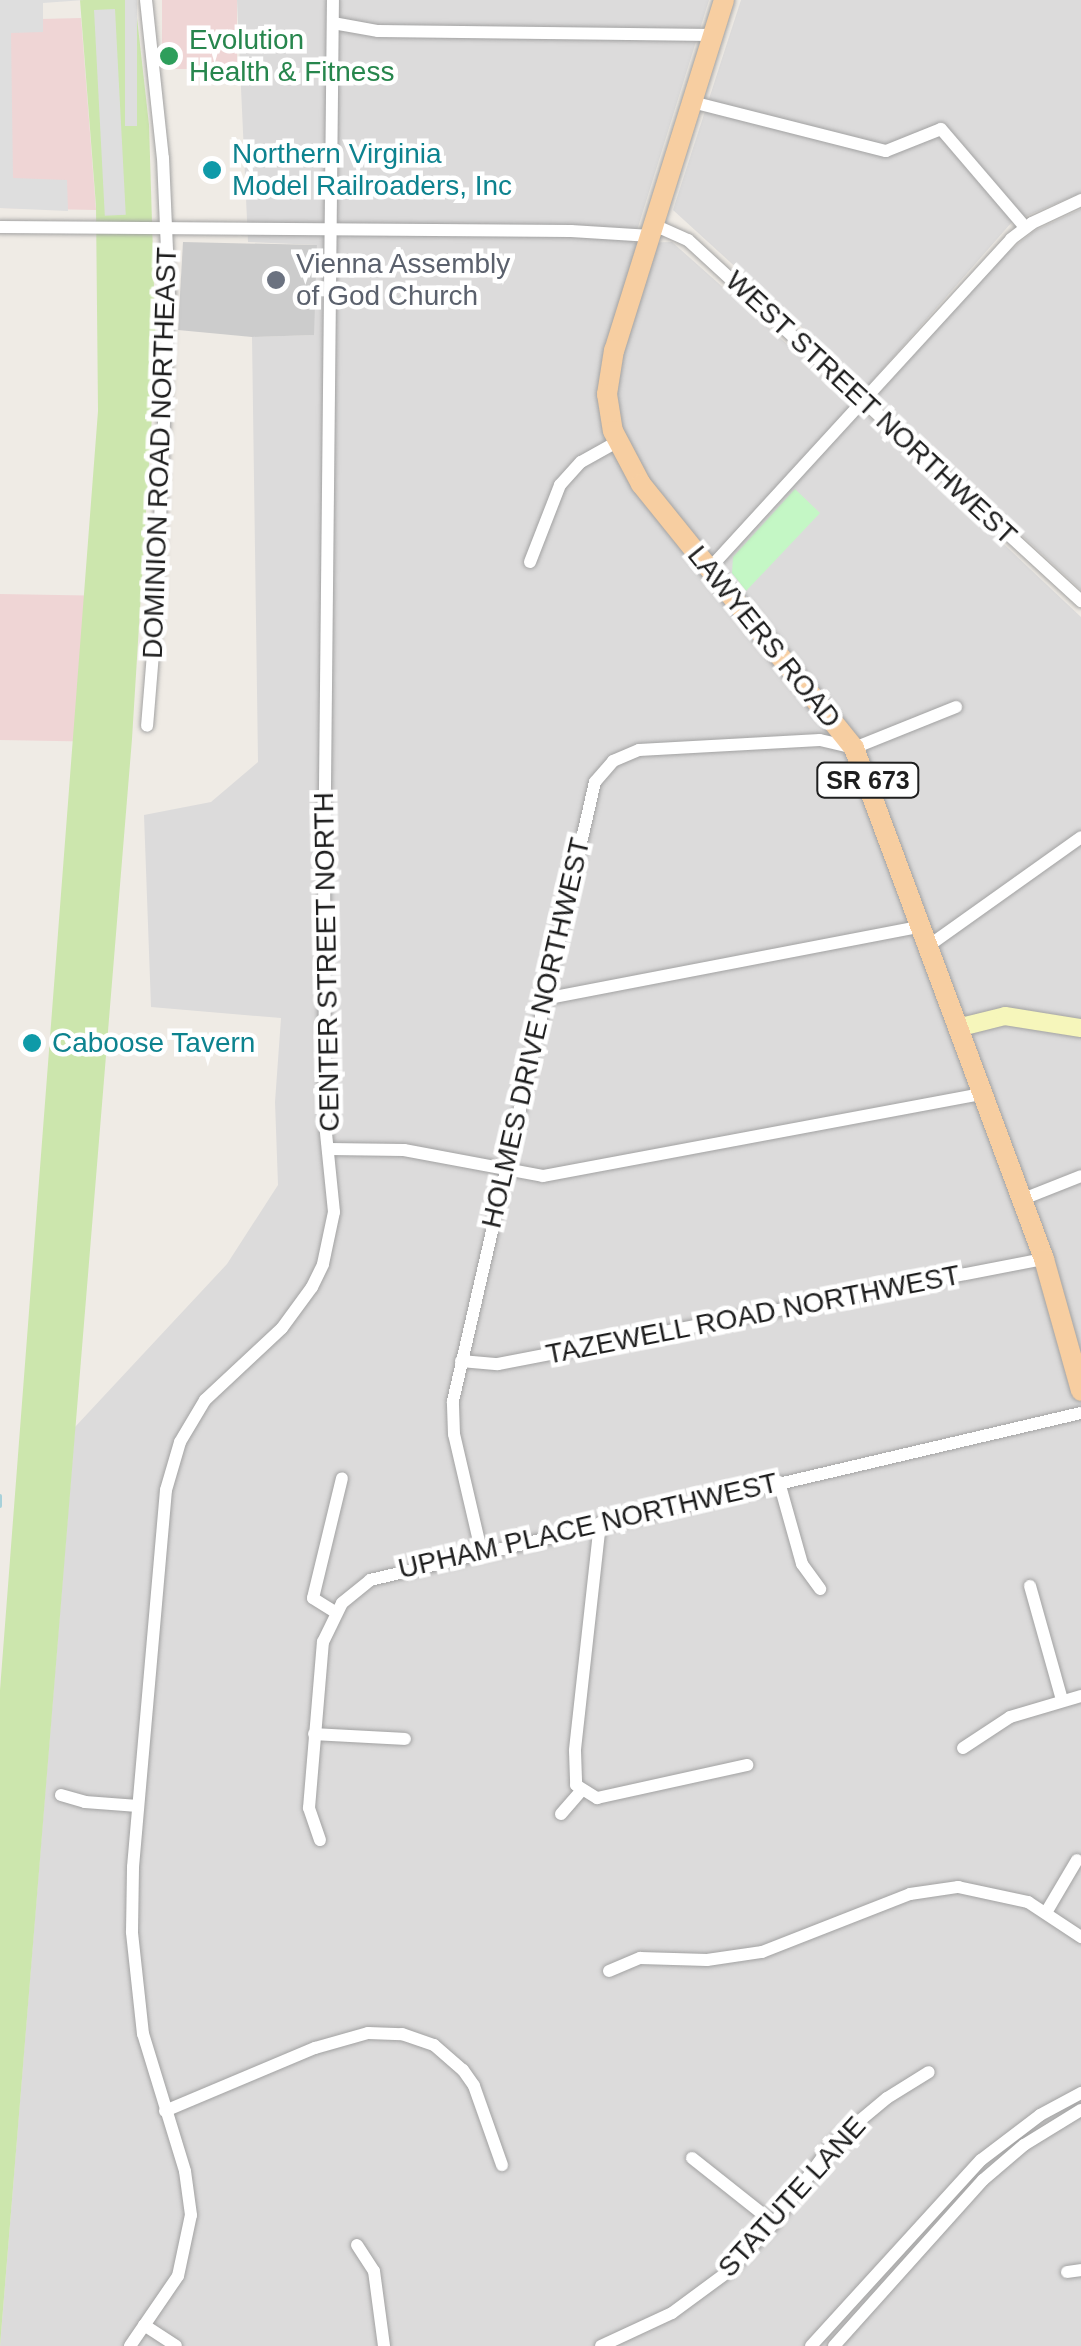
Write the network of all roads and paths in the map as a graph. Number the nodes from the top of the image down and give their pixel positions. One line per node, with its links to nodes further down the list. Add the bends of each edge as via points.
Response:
1 (146, 0): 9 (street, DOMINION ROAD NORTHEAST)
2 (333, 0): 4 (street, CENTER STREET NORTH)
3 (724, 0): 5 (main road, LAWYERS ROAD / SR 673)
4 (334, 23): 5 (street, via 378,31); 11 (street, CENTER STREET NORTH)
5 (712, 35): 6 (main road, LAWYERS ROAD / SR 673)
6 (692, 102): 10 (street, via 886,151 941,129); 12 (main road, LAWYERS ROAD / SR 673)
7 (1081, 200): 10 (street)
8 (0, 227): 9 (street)
9 (168, 228): 11 (street); 19 (street, DOMINION ROAD NORTHEAST, via 168,360)
10 (1025, 228): 13 (street)
11 (331, 229): 12 (street); 27 (street, CENTER STREET NORTH, via 324,884)
12 (653, 231): 13 (street, WEST STREET NORTHWEST, via 688,240); 14 (main road, LAWYERS ROAD / SR 673, via 608,377)
13 (864, 399): 16 (street); 17 (street, WEST STREET NORTHWEST)
14 (617, 442): 15 (street, via 581,462 560,485); 16 (main road, LAWYERS ROAD / SR 673, via 641,484)
15 (530, 562)
16 (709, 569): 20 (main road, LAWYERS ROAD / SR 673)
17 (1081, 600)
18 (956, 707): 20 (street)
19 (147, 726)
20 (854, 748): 22 (main road, LAWYERS ROAD / SR 673); 23 (street, HOLMES DRIVE NORTHWEST, via 820,740 639,750 613,761 588,804)
21 (1081, 837): 22 (street)
22 (923, 937): 23 (street); 24 (main road, LAWYERS ROAD / SR 673)
23 (544, 999): 28 (street, HOLMES DRIVE NORTHWEST)
24 (961, 1027): 25 (main road, via 1005,1016); 26 (main road, LAWYERS ROAD / SR 673)
25 (1081, 1028)
26 (985, 1093): 28 (street, via 555,1174); 30 (main road, LAWYERS ROAD / SR 673)
27 (330, 1149): 28 (street, via 404,1150); 50 (street, CENTER STREET NORTH, via 334,1212 312,1287 282,1328 206,1400 171,1466)
28 (504, 1172): 32 (street, HOLMES DRIVE NORTHWEST)
29 (1081, 1176): 30 (street)
30 (1023, 1198): 31 (main road, LAWYERS ROAD / SR 673)
31 (1044, 1259): 32 (street, TAZEWELL ROAD NORTHWEST, via 498,1364); 33 (main road, LAWYERS ROAD / SR 673)
32 (461, 1362): 38 (street, HOLMES DRIVE NORTHWEST, via 454,1434)
33 (1081, 1391)
34 (1081, 1412): 36 (street, UPHAM PLACE NORTHWEST)
35 (342, 1478): 41 (street, via 313,1598)
36 (780, 1482): 37 (street, UPHAM PLACE NORTHWEST); 40 (street, via 802,1564)
37 (600, 1523): 38 (street, UPHAM PLACE NORTHWEST); 48 (street, via 575,1751)
38 (481, 1550): 41 (street, UPHAM PLACE NORTHWEST, via 384,1574 356,1588)
39 (1030, 1586): 43 (street)
40 (820, 1589)
41 (335, 1612): 44 (street, via 323,1642)
42 (1081, 1696): 43 (street)
43 (1062, 1700): 46 (street, via 1010,1717)
44 (314, 1734): 45 (street); 52 (street, via 309,1808)
45 (406, 1740)
46 (963, 1748)
47 (747, 1765): 48 (street, via 597,1798)
48 (581, 1792): 51 (street)
49 (61, 1795): 50 (street)
50 (138, 1806): 60 (street, CENTER STREET NORTH, via 132,1932 140,2016)
51 (561, 1814)
52 (320, 1840)
53 (1077, 1860): 54 (street)
54 (1047, 1911): 55 (street); 56 (street, via 982,1889 934,1889 762,1952 707,1960 640,1958)
55 (1081, 1937)
56 (609, 1971)
57 (929, 2072): 63 (street, STATUTE LANE, via 833,2143)
58 (1081, 2093): 70 (street, via 981,2160)
59 (1081, 2110): 71 (street, via 984,2180)
60 (165, 2111): 62 (street, via 315,2048 368,2033 402,2034 434,2046 463,2070); 65 (street, CENTER STREET NORTH, via 188,2182 190,2236 178,2276)
61 (692, 2158): 63 (street)
62 (502, 2165)
63 (774, 2222): 69 (street, STATUTE LANE, via 700,2294)
64 (356, 2245): 68 (street, via 374,2271)
65 (144, 2325): 66 (street, CENTER STREET NORTH); 67 (street)
66 (130, 2346)
67 (176, 2346)
68 (384, 2346)
69 (601, 2346)
70 (811, 2346)
71 (834, 2346)

